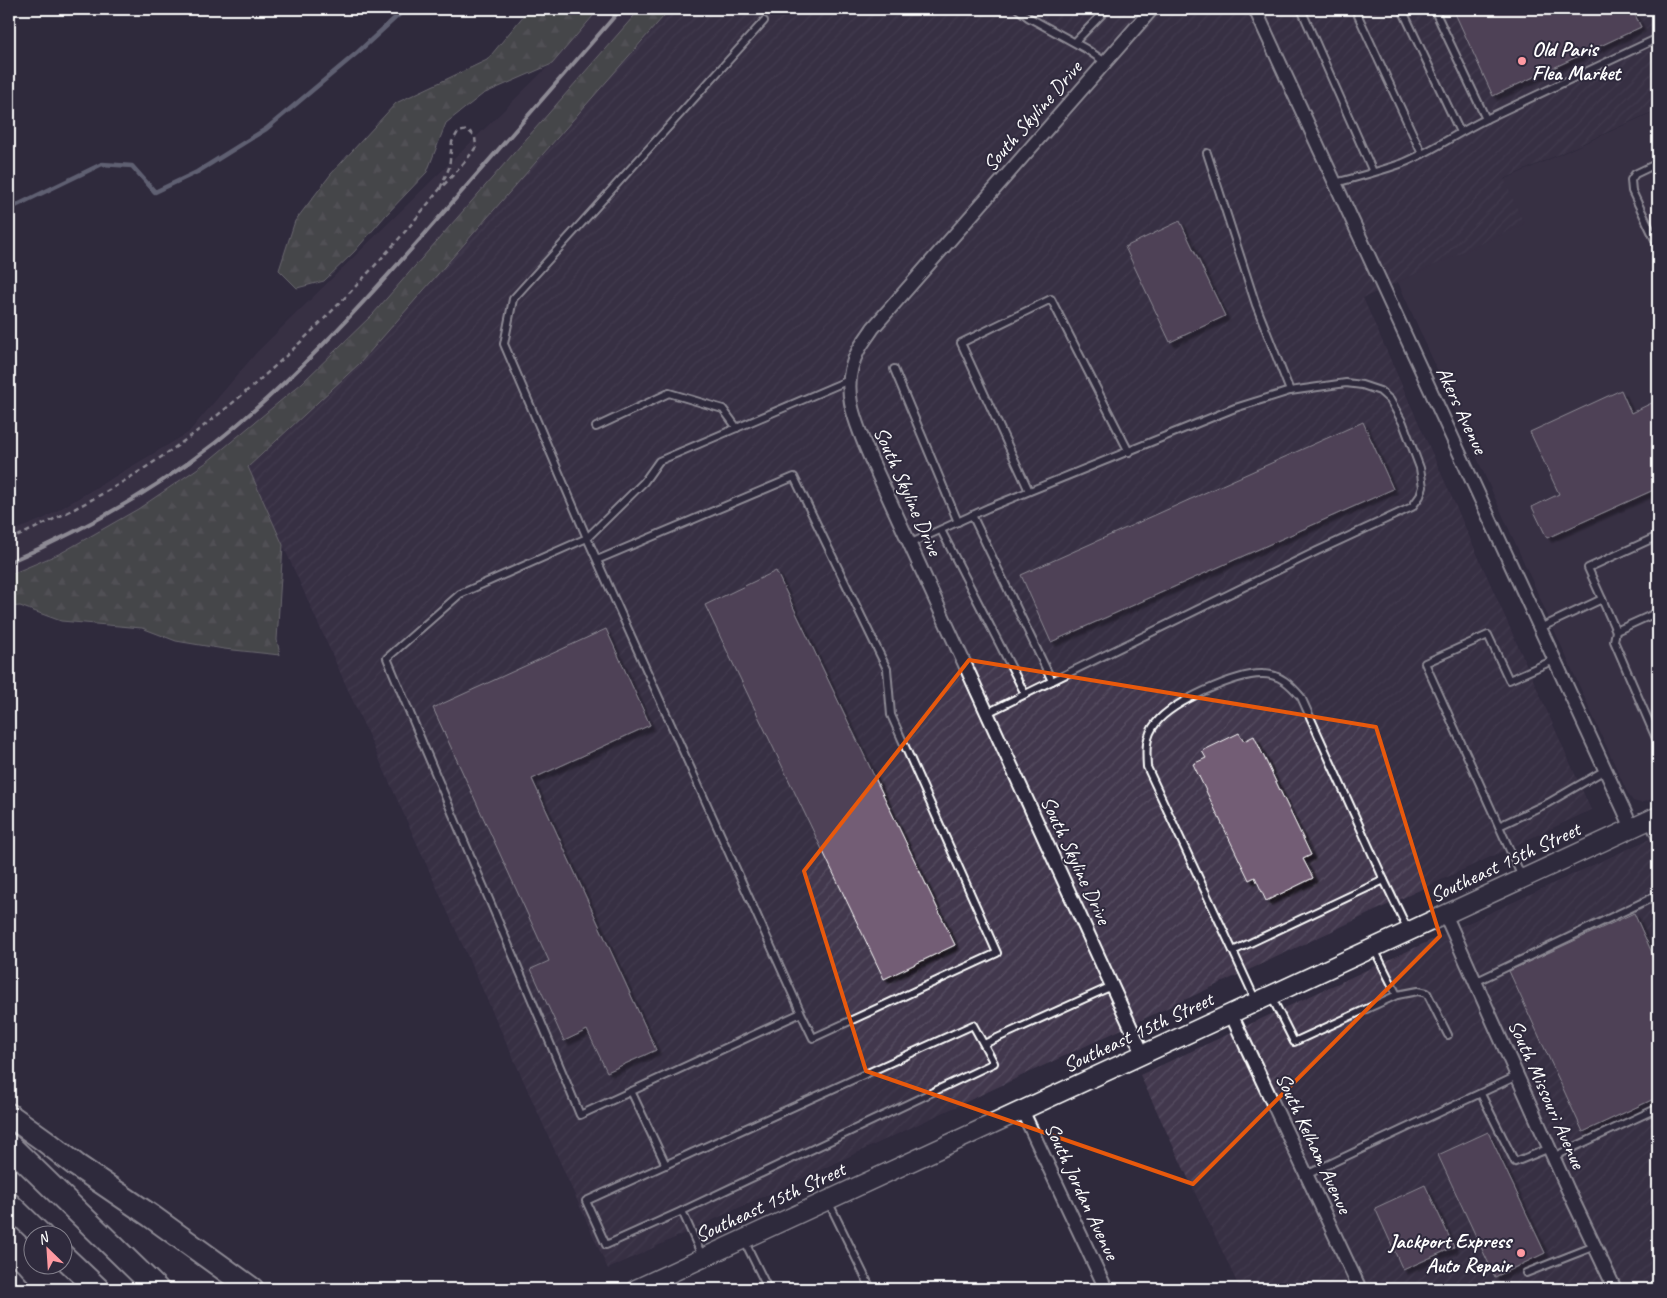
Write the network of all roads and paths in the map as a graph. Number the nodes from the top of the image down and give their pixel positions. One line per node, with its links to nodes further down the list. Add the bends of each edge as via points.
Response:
1 (1018, 9): 11 (lane)
2 (1107, 9): 11 (lane)
3 (1152, 9): 12 (street, South Skyline Drive)
4 (1255, 9): 19 (street, Akers Avenue)
5 (1301, 9): 18 (lane)
6 (1355, 9): 16 (lane)
7 (1402, 9): 14 (lane)
8 (1434, 9): 13 (lane)
9 (764, 21): 33 (lane, via 513,299 504,344)
10 (1658, 38): 13 (lane)
11 (1074, 42): 12 (lane)
12 (1105, 62): 23 (street, South Skyline Drive, via 873,328 859,349)
13 (1486, 119): 14 (lane)
14 (1460, 132): 16 (lane)
15 (1207, 152): 24 (lane, via 1256,305)
16 (1422, 154): 18 (lane)
17 (1658, 163): 21 (lane, via 1634,174 1630,183)
18 (1373, 172): 19 (lane)
19 (1335, 183): 39 (street, Akers Avenue)
20 (439, 190): 20 (path, via 476,147 475,137 468,130 458,132 452,142 449,168); 34 (path, via 378,263 243,394 176,447 114,487)
21 (1658, 246)
22 (894, 369): 30 (lane)
23 (849, 380): 26 (lane); 35 (street, South Skyline Drive, via 856,426)
24 (1290, 391): 27 (lane, via 1235,408); 42 (lane, via 1362,385 1380,391 1390,400 1403,423 1420,468 1423,487 1412,507)
25 (596, 427): 26 (lane, via 669,393 723,409)
26 (737, 428): 33 (lane, via 659,461 644,482)
27 (1129, 452): 28 (lane); 28 (lane, via 1051,299 961,343)
28 (1029, 491): 29 (lane)
29 (972, 515): 30 (lane); 42 (lane)
30 (958, 522): 31 (lane)
31 (941, 530): 35 (lane); 43 (lane)
32 (1658, 536): 37 (lane, via 1588,568)
33 (587, 538): 36 (lane); 68 (lane, via 460,594 387,658 580,1115)
34 (9, 540)
35 (909, 544): 44 (street, South Skyline Drive)
36 (597, 560): 62 (lane); 62 (lane, via 794,477 887,668 891,715 997,953 813,1038)
37 (1602, 599): 39 (lane); 40 (lane)
38 (1658, 612): 40 (lane)
39 (1540, 628): 41 (street, Akers Avenue)
40 (1616, 631): 45 (lane, via 1614,641)
41 (1554, 660): 46 (street, Akers Avenue); 48 (lane, via 1509,680 1488,635 1425,663)
42 (1052, 681): 43 (lane)
43 (1024, 694): 44 (lane)
44 (987, 713): 59 (street, South Skyline Drive)
45 (1658, 743)
46 (1605, 770): 48 (lane, via 1548,803); 49 (street, Akers Avenue)
47 (1653, 818): 49 (main road, Southeast 15th Street); 50 (lane)
48 (1499, 826): 51 (lane)
49 (1632, 828): 51 (main road, Southeast 15th Street)
50 (1658, 844)
51 (1523, 878): 54 (main road, Southeast 15th Street)
52 (1384, 880): 55 (lane); 57 (lane); 57 (lane, via 1301,696 1286,680 1264,673 1204,691 1156,723 1146,743 1147,767)
53 (1658, 896): 58 (lane)
54 (1445, 914): 55 (main road, Southeast 15th Street); 58 (street, South Missouri Avenue)
55 (1408, 931): 56 (main road, Southeast 15th Street)
56 (1374, 948): 60 (lane); 61 (main road, Southeast 15th Street)
57 (1233, 951): 61 (lane)
58 (1475, 982): 67 (street, South Missouri Avenue)
59 (1112, 986): 65 (lane); 66 (street, South Skyline Drive)
60 (1397, 995): 61 (lane, via 1294,1042); 64 (lane, via 1418,991 1427,993)
61 (1263, 999): 63 (main road, Southeast 15th Street)
62 (801, 1013): 68 (lane)
63 (1231, 1014): 66 (main road, Southeast 15th Street); 76 (street, South Kelham Avenue)
64 (1448, 1035)
65 (984, 1044): 75 (lane, via 973,1025); 79 (lane, via 994,1063)
66 (1143, 1054): 71 (main road, Southeast 15th Street)
67 (1517, 1076): 69 (lane); 74 (street, South Missouri Avenue)
68 (631, 1091): 75 (lane)
69 (1481, 1094): 74 (lane, via 1515,1162); 76 (lane)
70 (1658, 1108): 74 (lane)
71 (1022, 1110): 77 (main road, Southeast 15th Street); 94 (street, South Jordan Avenue)
72 (9, 1115): 90 (highway)
73 (9, 1144): 89 (highway)
74 (1552, 1152): 82 (street, South Missouri Avenue)
75 (666, 1164): 79 (lane, via 586,1201 606,1245)
76 (1306, 1175): 95 (street, South Kelham Avenue)
77 (828, 1200): 81 (main road, Southeast 15th Street); 93 (lane)
78 (9, 1204): 80 (highway)
79 (682, 1211): 83 (lane)
80 (32, 1226)
81 (744, 1239): 83 (main road, Southeast 15th Street); 92 (lane)
82 (1595, 1246): 85 (lane); 96 (street, South Missouri Avenue)
83 (703, 1258): 91 (main road, Southeast 15th Street)
84 (72, 1264): 88 (highway)
85 (1526, 1273)
86 (9, 1278): 87 (highway)
87 (19, 1289)
88 (98, 1289)
89 (157, 1289)
90 (252, 1289)
91 (636, 1289)
92 (768, 1289)
93 (871, 1289)
94 (1106, 1289)
95 (1360, 1289)
96 (1615, 1289)

